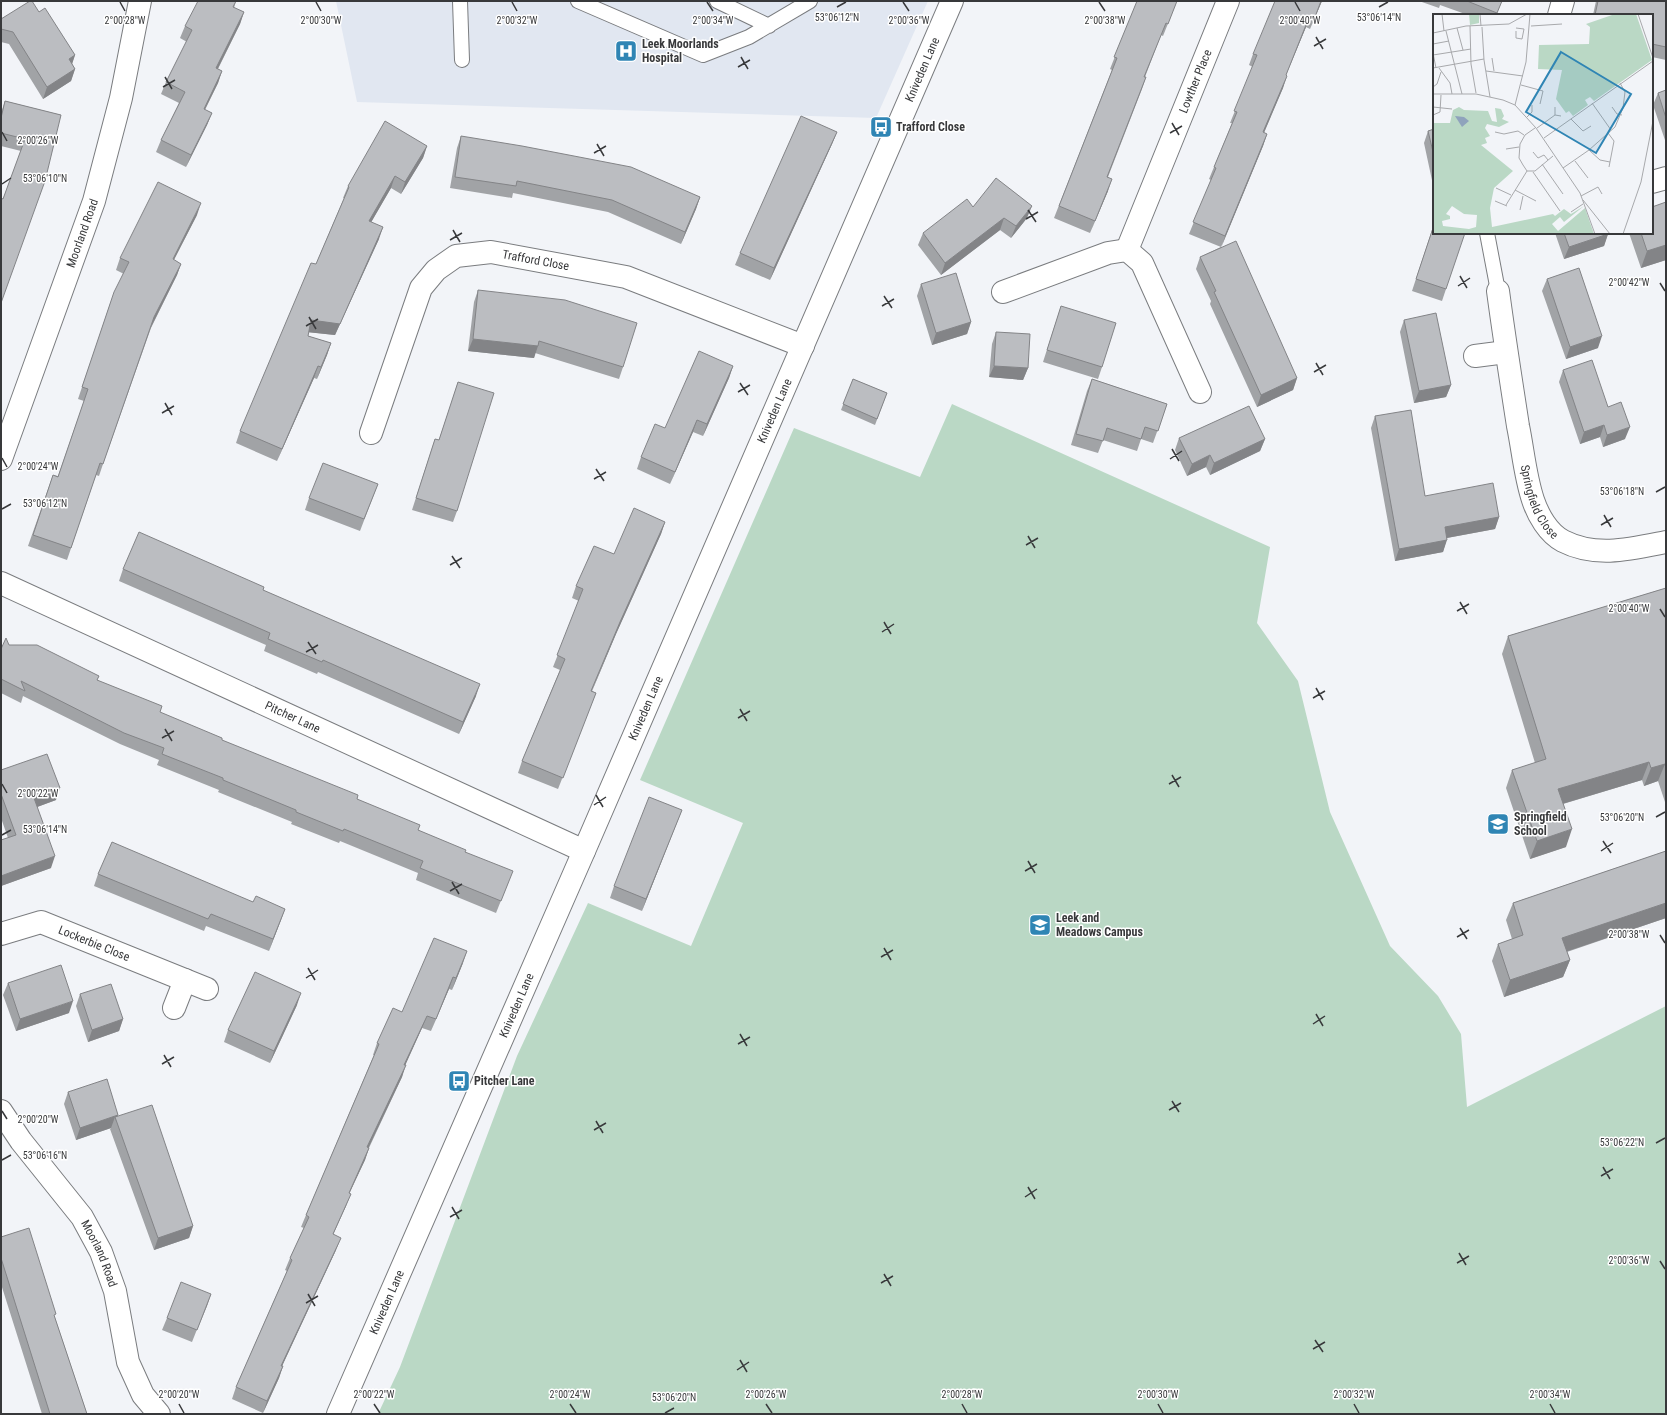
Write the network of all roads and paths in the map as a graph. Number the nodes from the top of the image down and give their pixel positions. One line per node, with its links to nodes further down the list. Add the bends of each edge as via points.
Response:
1 (140, 1): 23 (street, Moorland Road, via 121,98 94,202)
2 (460, 1): 11 (lane)
3 (578, 1): 10 (lane, via 703,55 749,37)
4 (717, 1): 10 (lane)
5 (810, 1): 10 (lane)
6 (952, 1): 18 (street, Kniveden Lane)
7 (1228, 1): 15 (street, Lowther Place)
8 (1562, 1): 9 (street)
9 (1559, 14)
10 (769, 26)
11 (462, 60)
12 (1666, 178): 13 (street)
13 (1653, 182)
14 (1487, 234): 16 (lane)
15 (1127, 250): 17 (street, via 1108,252); 21 (street, via 1142,263)
16 (1498, 291): 19 (street, Springfield Close)
17 (1003, 292)
18 (803, 346): 22 (street, Trafford Close, via 626,277 491,252 456,256 436,270 421,288); 26 (street, Kniveden Lane)
19 (1506, 352): 20 (street); 24 (street, Springfield Close, via 1533,500 1544,523 1561,540 1584,550 1620,552)
20 (1474, 356)
21 (1200, 392)
22 (371, 433)
23 (1, 459)
24 (1666, 542)
25 (1, 583): 26 (street, Pitcher Lane)
26 (584, 851): 33 (street, Kniveden Lane)
27 (1, 934): 28 (street, Lockerbie Close, via 41,922)
28 (185, 980): 29 (street, Lockerbie Close); 30 (street)
29 (207, 989)
30 (174, 1008)
31 (1, 1111): 32 (street, Moorland Road, via 21,1141 82,1217 101,1252 115,1291 128,1362 143,1395)
32 (159, 1414)
33 (338, 1414)

